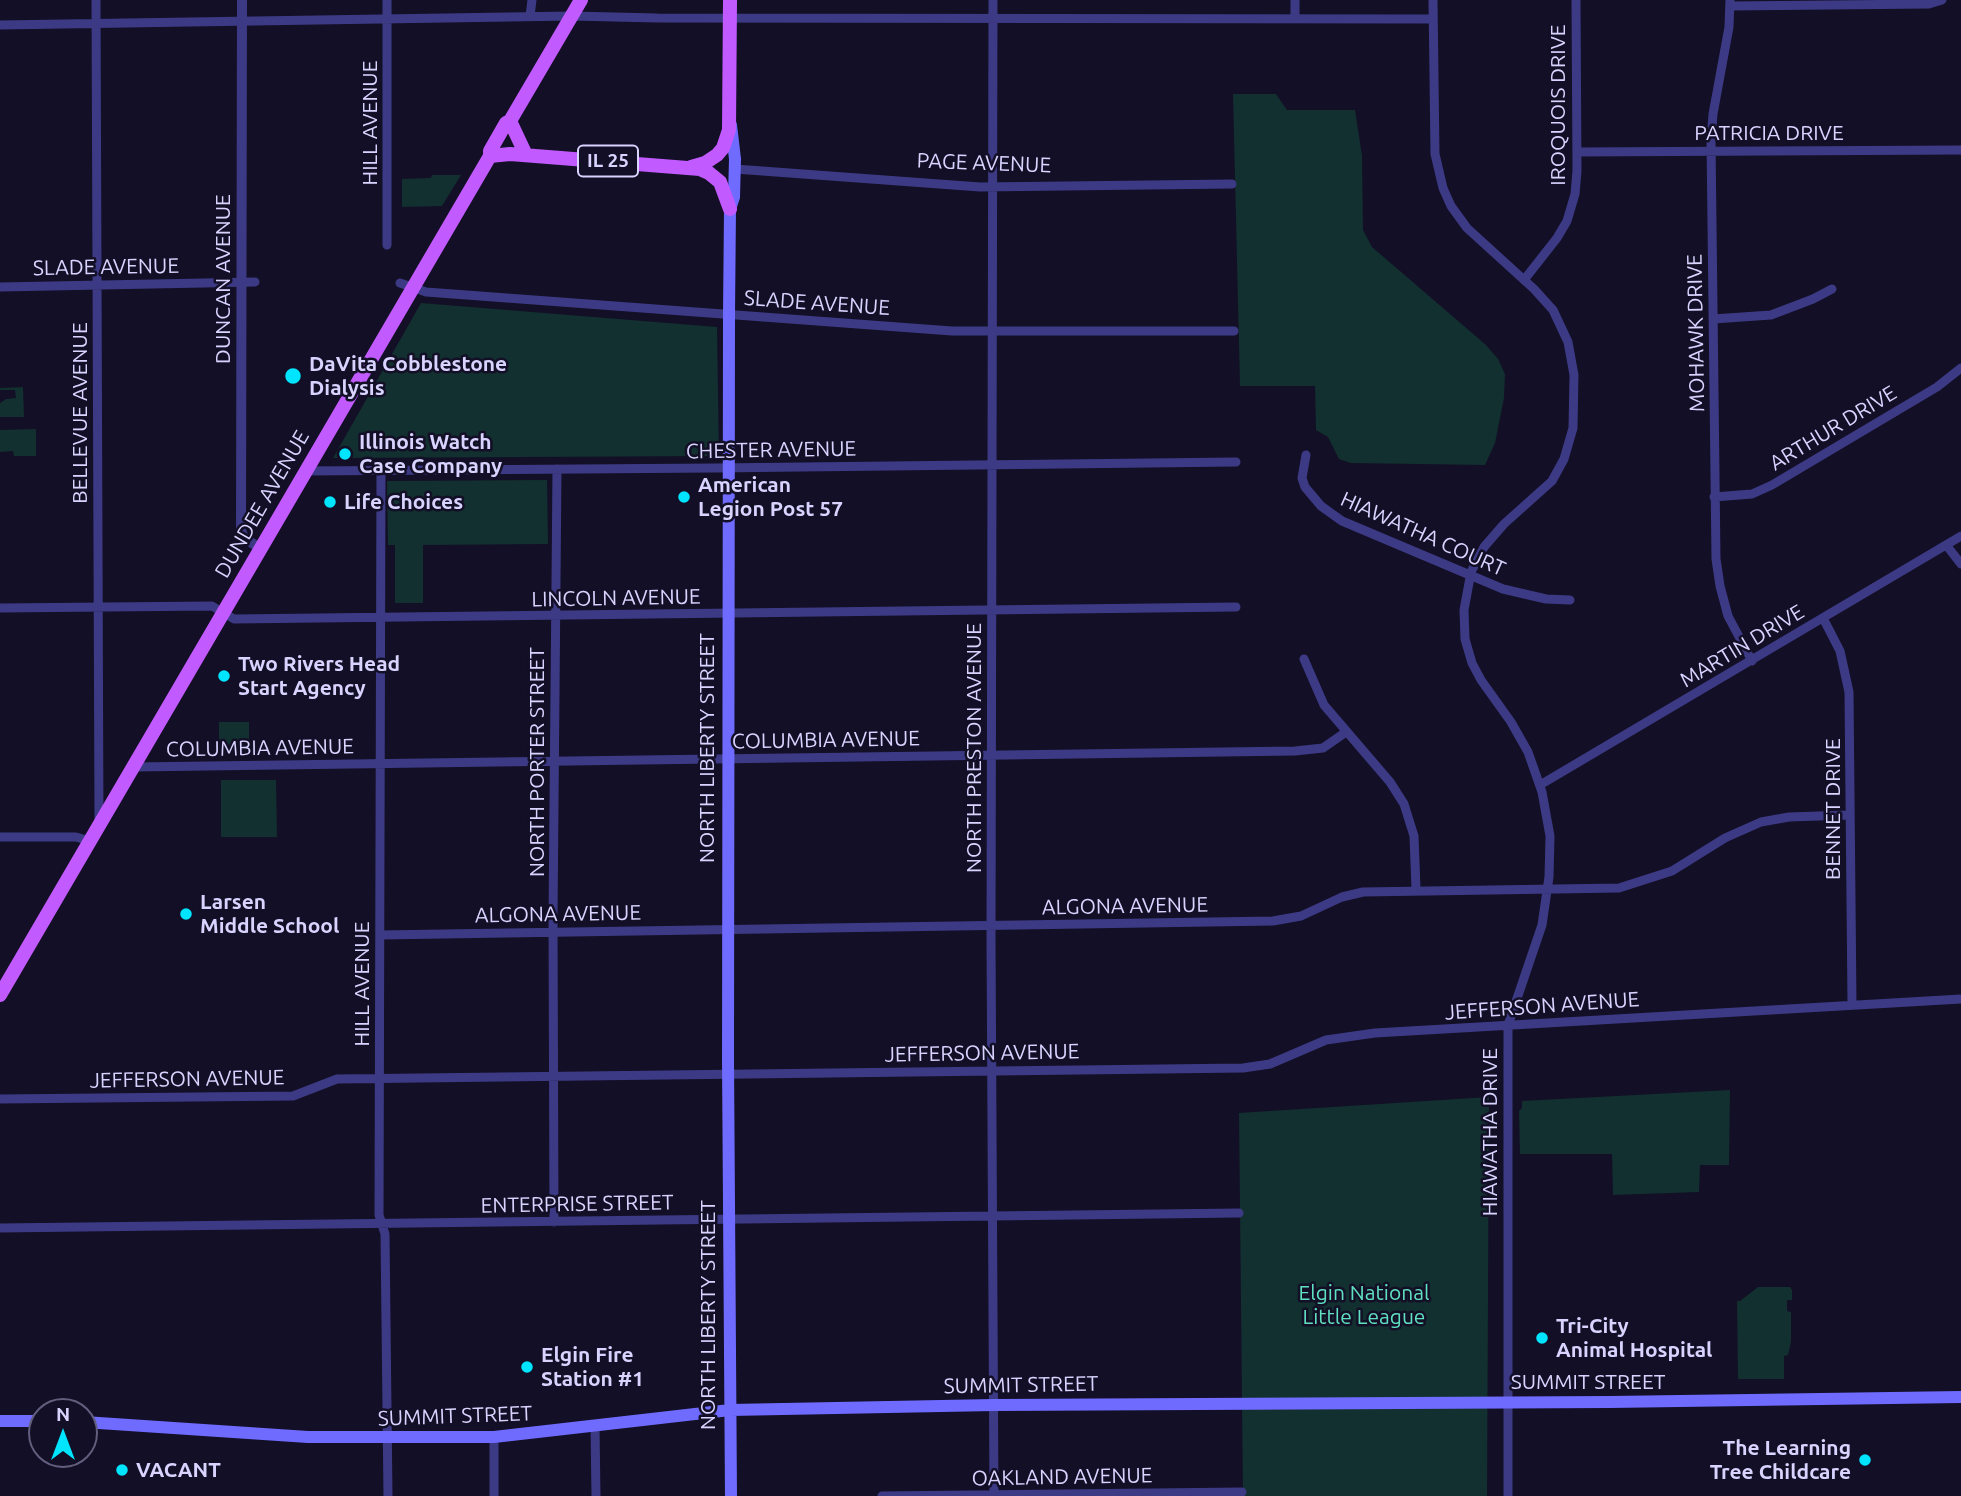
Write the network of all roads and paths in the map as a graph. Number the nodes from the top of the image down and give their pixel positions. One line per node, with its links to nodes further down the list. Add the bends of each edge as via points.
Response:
1 (96, 0): 21 (street, BELLEVUE AVENUE)
2 (242, 0): 20 (street, DUNCAN AVENUE)
3 (387, 0): 18 (street, HILL AVENUE)
4 (532, 0): 13 (street)
5 (581, 0): 14 (main road, DUNDEE AVENUE)
6 (730, 0): 16 (main road, NORTH LIBERTY STREET)
7 (993, 0): 15 (street, NORTH PRESTON AVENUE)
8 (1295, 0): 17 (street)
9 (1433, 0): 19 (street, HIAWATHA DRIVE)
10 (1576, 0): 26 (street, IROQUOIS DRIVE)
11 (1942, 0): 12 (street, via 1929,4)
12 (1730, 3): 27 (street, MOHAWK DRIVE)
13 (530, 16): 14 (street); 18 (street)
14 (572, 16): 16 (street); 24 (main road, DUNDEE AVENUE)
15 (993, 17): 16 (street); 17 (street); 33 (street, NORTH PRESTON AVENUE)
16 (730, 18): 23 (main road, NORTH LIBERTY STREET)
17 (1295, 18): 19 (street)
18 (387, 19): 20 (street); 35 (street, HILL AVENUE)
19 (1433, 19): 36 (street, HIAWATHA DRIVE, via 1436,154 1443,188 1467,228)
20 (242, 21): 21 (street); 37 (street, DUNCAN AVENUE)
21 (96, 23): 22 (street); 40 (street, BELLEVUE AVENUE)
22 (0, 25)
23 (730, 120): 30 (main road, via 722,150); 31 (main road, NORTH LIBERTY STREET)
24 (510, 121): 28 (main road); 29 (main road, DUNDEE AVENUE)
25 (1961, 149): 27 (street, PATRICIA DRIVE)
26 (1577, 152): 27 (street, PATRICIA DRIVE); 36 (street, IROQUOIS DRIVE, via 1575,194 1567,221)
27 (1711, 152): 44 (street, MOHAWK DRIVE)
28 (526, 155): 29 (main road); 30 (main road, IL 25)
29 (490, 156): 39 (main road, DUNDEE AVENUE)
30 (690, 167): 34 (main road, via 718,179)
31 (734, 169): 33 (street, PAGE AVENUE); 34 (main road, NORTH LIBERTY STREET)
32 (1232, 184): 33 (street, PAGE AVENUE)
33 (993, 187): 46 (street, NORTH PRESTON AVENUE)
34 (730, 209): 43 (main road, NORTH LIBERTY STREET)
35 (387, 245)
36 (1524, 280): 60 (street, HIAWATHA DRIVE, via 1553,310 1568,342 1574,384 1571,439 1552,481 1493,535)
37 (242, 282): 38 (street, SLADE AVENUE); 40 (street, SLADE AVENUE); 58 (street, DUNCAN AVENUE, via 241,530 244,538)
38 (255, 282)
39 (406, 285): 43 (street, SLADE AVENUE, via 426,292); 53 (main road, DUNDEE AVENUE)
40 (98, 286): 41 (street, SLADE AVENUE); 62 (street, BELLEVUE AVENUE)
41 (0, 287)
42 (1832, 289): 44 (street, via 1771,315)
43 (729, 314): 46 (street, SLADE AVENUE); 51 (main road, NORTH LIBERTY STREET)
44 (1713, 319): 55 (street, MOHAWK DRIVE)
45 (1234, 331): 46 (street, SLADE AVENUE)
46 (993, 332): 50 (street, NORTH PRESTON AVENUE)
47 (1961, 368): 55 (street, ARTHUR DRIVE, via 1937,387 1772,485 1752,494)
48 (1306, 455): 60 (street, HIAWATHA COURT, via 1303,481 1324,509 1346,523)
49 (1236, 462): 50 (street, CHESTER AVENUE)
50 (993, 464): 51 (street, CHESTER AVENUE); 65 (street, NORTH PRESTON AVENUE)
51 (729, 468): 52 (street, CHESTER AVENUE); 67 (main road, NORTH LIBERTY STREET)
52 (557, 470): 54 (street, CHESTER AVENUE); 68 (street, NORTH PORTER STREET)
53 (306, 471): 54 (street, CHESTER AVENUE); 58 (main road, DUNDEE AVENUE)
54 (381, 471): 69 (street, HILL AVENUE)
55 (1714, 498): 72 (street, MOHAWK DRIVE, via 1721,594)
56 (1961, 536): 57 (street, MARTIN DRIVE)
57 (1947, 546): 59 (street); 70 (street, MARTIN DRIVE)
58 (260, 548): 66 (main road, DUNDEE AVENUE)
59 (1961, 564)
60 (1470, 575): 61 (street, HIAWATHA COURT, via 1522,594); 79 (street, HIAWATHA DRIVE, via 1464,610 1468,653 1481,681 1523,742)
61 (1570, 600)
62 (96, 607): 64 (street, LINCOLN AVENUE); 66 (street, LINCOLN AVENUE, via 212,606); 81 (street, BELLEVUE AVENUE)
63 (1236, 607): 65 (street, LINCOLN AVENUE)
64 (0, 608)
65 (992, 609): 67 (street, LINCOLN AVENUE); 74 (street, NORTH PRESTON AVENUE)
66 (222, 614): 69 (street, LINCOLN AVENUE, via 234,620); 78 (main road, DUNDEE AVENUE)
67 (728, 614): 68 (street, LINCOLN AVENUE); 75 (main road, NORTH LIBERTY STREET)
68 (555, 616): 69 (street, LINCOLN AVENUE); 76 (street, NORTH PORTER STREET)
69 (380, 617): 77 (street, HILL AVENUE)
70 (1823, 618): 72 (street, MARTIN DRIVE); 80 (street, BENNET DRIVE, via 1848,682)
71 (1304, 659): 73 (street, via 1321,701)
72 (1752, 661): 79 (street, MARTIN DRIVE)
73 (1346, 732): 74 (street, COLUMBIA AVENUE, via 1323,748 1299,751); 85 (street, via 1390,782 1406,809 1415,842)
74 (992, 754): 75 (street, COLUMBIA AVENUE); 86 (street, NORTH PRESTON AVENUE)
75 (729, 759): 76 (street, COLUMBIA AVENUE); 87 (main road, NORTH LIBERTY STREET)
76 (554, 760): 77 (street, COLUMBIA AVENUE); 88 (street, NORTH PORTER STREET)
77 (380, 764): 78 (street, COLUMBIA AVENUE); 89 (street, HILL AVENUE)
78 (134, 768): 81 (main road, DUNDEE AVENUE)
79 (1540, 785): 84 (street, HIAWATHA DRIVE, via 1550,836)
80 (1849, 816): 84 (street, ALGONA AVENUE, via 1761,822 1675,869 1627,886); 93 (street, BENNET DRIVE)
81 (99, 827): 83 (main road, DUNDEE AVENUE)
82 (0, 837): 83 (street)
83 (90, 841): 90 (main road, DUNDEE AVENUE)
84 (1547, 888): 85 (street, ALGONA AVENUE); 94 (street, HIAWATHA DRIVE, via 1540,933)
85 (1416, 889): 86 (street, ALGONA AVENUE, via 1358,892 1301,916 1273,921)
86 (991, 925): 87 (street, ALGONA AVENUE); 95 (street, NORTH PRESTON AVENUE)
87 (728, 929): 88 (street, ALGONA AVENUE); 96 (main road, NORTH LIBERTY STREET)
88 (553, 930): 89 (street, ALGONA AVENUE); 97 (street, NORTH PORTER STREET)
89 (380, 935): 98 (street, HILL AVENUE)
90 (5, 979): 91 (main road, DUNDEE AVENUE)
91 (0, 995)
92 (1961, 999): 93 (street, JEFFERSON AVENUE)
93 (1852, 1005): 94 (street, JEFFERSON AVENUE)
94 (1508, 1025): 95 (street, JEFFERSON AVENUE, via 1340,1037 1255,1067); 107 (street, HIAWATHA DRIVE)
95 (992, 1070): 96 (street, JEFFERSON AVENUE); 101 (street, NORTH PRESTON AVENUE)
96 (728, 1074): 97 (street, JEFFERSON AVENUE); 102 (main road, NORTH LIBERTY STREET)
97 (553, 1076): 98 (street, JEFFERSON AVENUE); 103 (street, NORTH PORTER STREET)
98 (379, 1079): 99 (street, JEFFERSON AVENUE, via 333,1080 293,1096); 104 (street, HILL AVENUE, via 379,1215)
99 (0, 1098)
100 (1239, 1213): 101 (street, ENTERPRISE STREET)
101 (992, 1215): 102 (street, ENTERPRISE STREET); 108 (street, NORTH PRESTON AVENUE)
102 (729, 1219): 103 (street, ENTERPRISE STREET); 109 (main road, NORTH LIBERTY STREET)
103 (554, 1222): 104 (street, ENTERPRISE STREET)
104 (383, 1224): 105 (street, ENTERPRISE STREET); 115 (street, HILL AVENUE)
105 (0, 1228)
106 (1961, 1397): 107 (main road, SUMMIT STREET)
107 (1508, 1402): 108 (main road, SUMMIT STREET); 123 (street, HIAWATHA DRIVE)
108 (994, 1405): 109 (main road, SUMMIT STREET); 117 (street, NORTH PRESTON AVENUE)
109 (730, 1410): 113 (main road, SUMMIT STREET); 121 (main road, NORTH LIBERTY STREET)
110 (0, 1421): 111 (main road)
111 (28, 1421)
112 (98, 1424): 115 (main road, SUMMIT STREET)
113 (595, 1426): 114 (main road, SUMMIT STREET); 120 (street)
114 (494, 1437): 115 (main road, SUMMIT STREET); 119 (street)
115 (388, 1438): 118 (street, HILL AVENUE)
116 (1241, 1492): 117 (street, OAKLAND AVENUE)
117 (994, 1495): 122 (street, OAKLAND AVENUE)
118 (388, 1496)
119 (494, 1496)
120 (596, 1496)
121 (731, 1496)
122 (882, 1496)
123 (1508, 1496)

